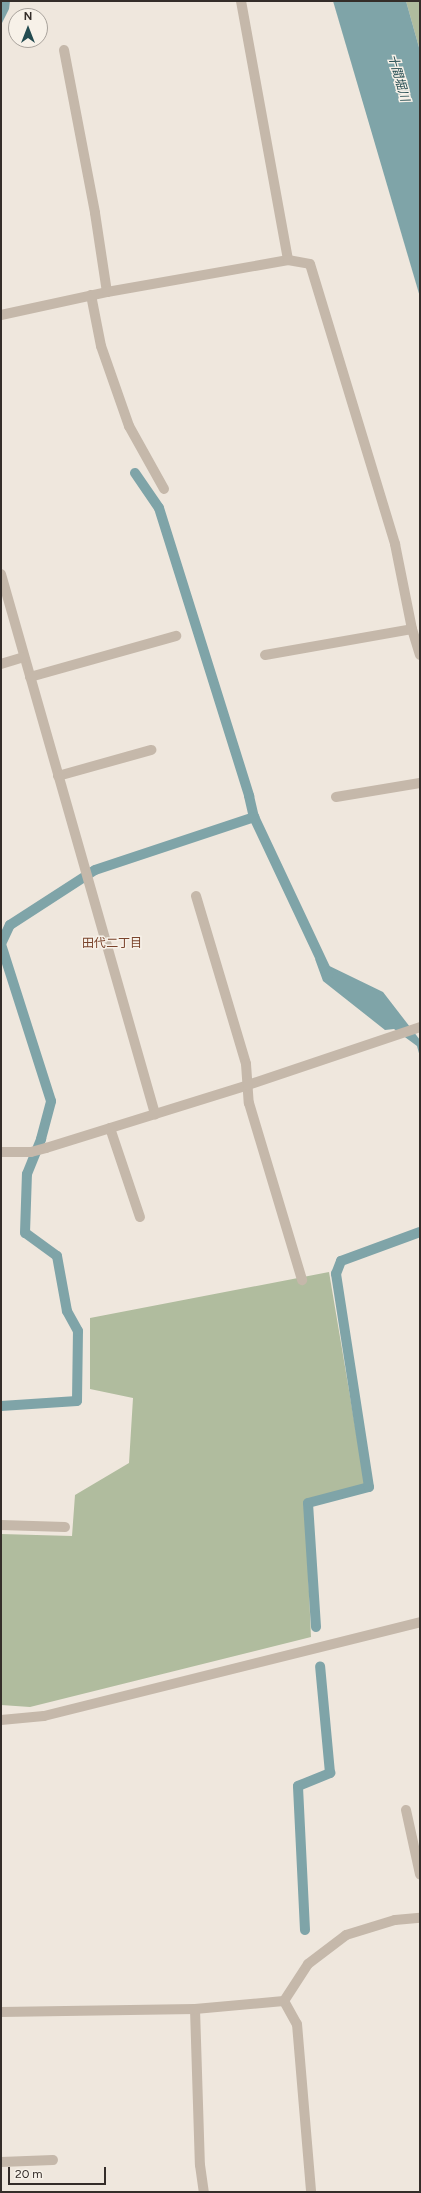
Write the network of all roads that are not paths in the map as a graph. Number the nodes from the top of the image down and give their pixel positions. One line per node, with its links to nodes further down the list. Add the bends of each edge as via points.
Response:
1 (241, 1): 3 (street)
2 (64, 50): 4 (street, via 95,213)
3 (288, 260): 4 (street); 9 (street, via 310,264 395,544)
4 (107, 292): 5 (street)
5 (91, 295): 6 (street); 7 (street, via 101,346 129,426)
6 (1, 315)
7 (164, 489)
8 (1, 574): 13 (street)
9 (412, 629): 11 (street); 12 (street)
10 (176, 636): 15 (street)
11 (265, 655)
12 (420, 655)
13 (24, 657): 14 (street); 15 (street)
14 (1, 664)
15 (30, 677): 17 (street)
16 (151, 750): 17 (street)
17 (58, 776): 23 (street)
18 (420, 783): 19 (street)
19 (336, 797)
20 (196, 896): 22 (street, via 246,1064)
21 (417, 1028): 22 (street)
22 (248, 1085): 23 (street); 27 (street, via 249,1103)
23 (155, 1114): 24 (street)
24 (110, 1128): 25 (street, via 31,1152); 26 (street)
25 (1, 1152)
26 (140, 1217)
27 (302, 1280)
28 (1, 1525): 29 (street)
29 (65, 1528)
30 (420, 1622): 31 (street, via 44,1716)
31 (1, 1720)
32 (406, 1810): 33 (street)
33 (420, 1874)
34 (420, 1918): 35 (street, via 395,1920 346,1935 308,1964)
35 (284, 2001): 36 (street); 41 (street, via 297,2024)
36 (195, 2009): 37 (street); 40 (street, via 200,2164)
37 (1, 2012)
38 (53, 2160): 39 (street)
39 (1, 2162)
40 (204, 2192)
41 (311, 2192)

